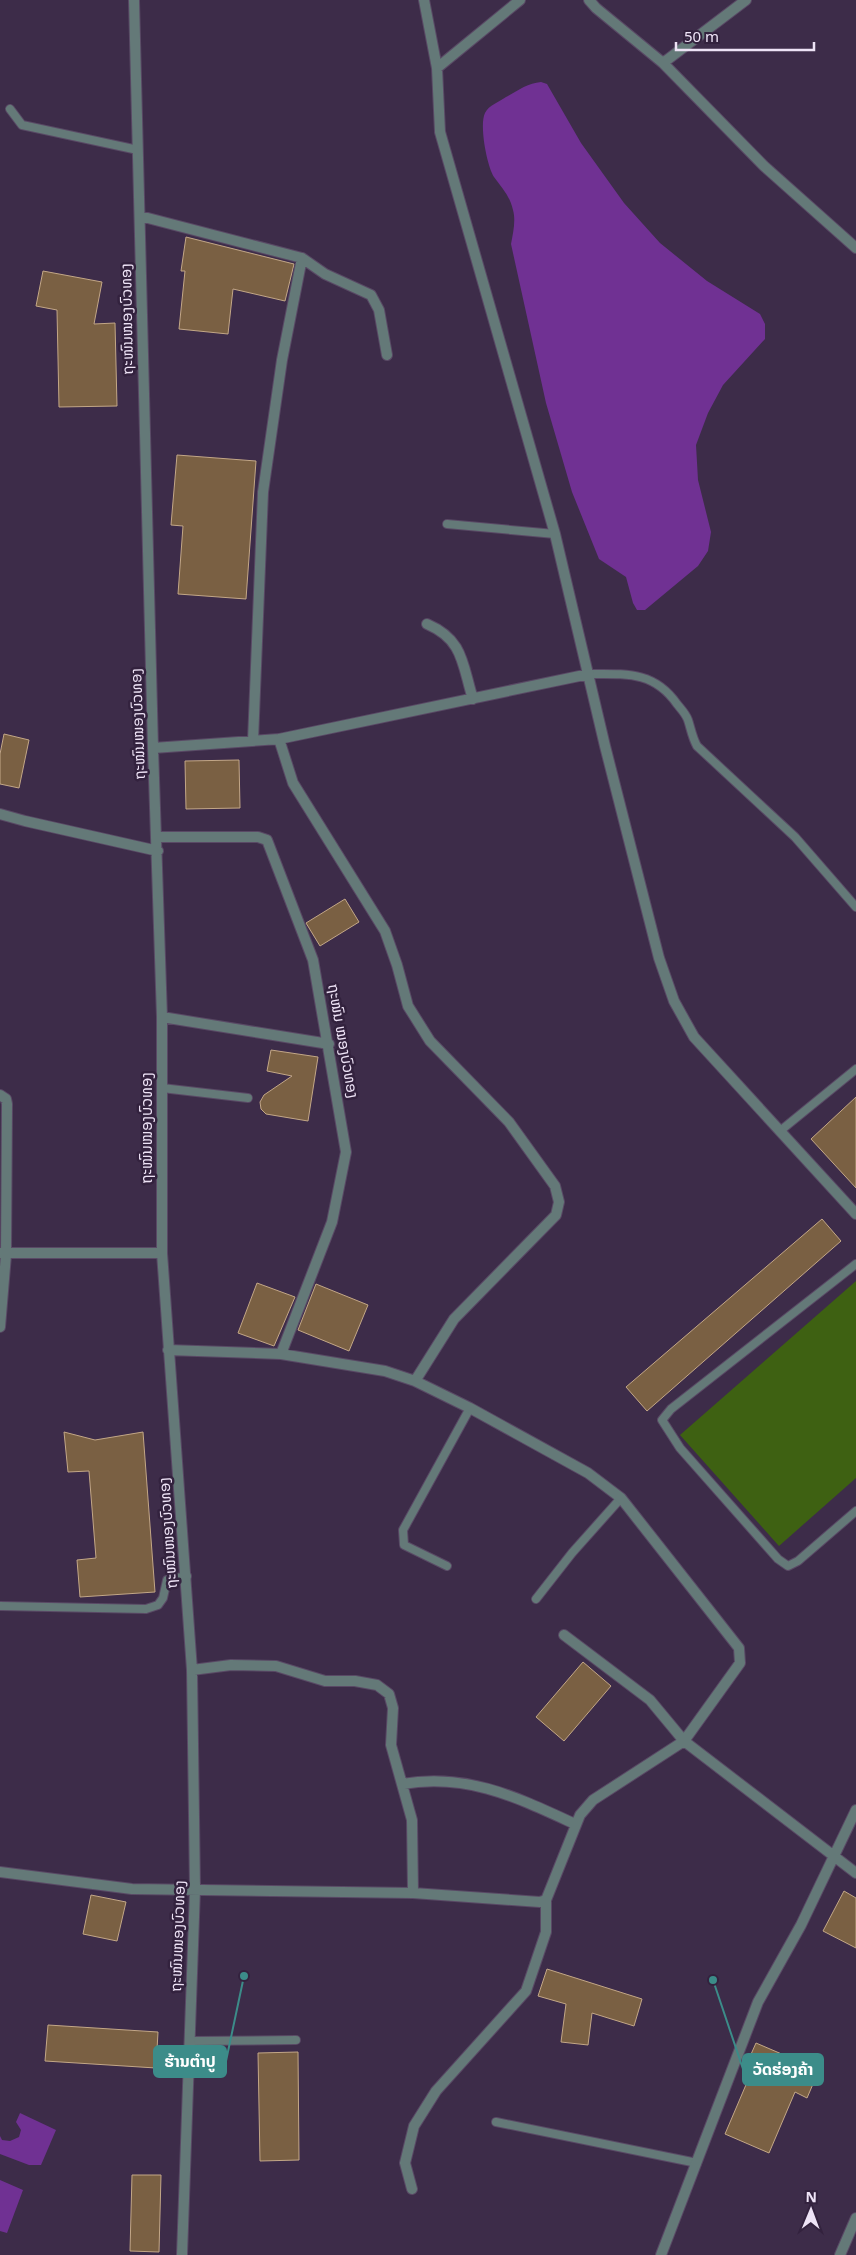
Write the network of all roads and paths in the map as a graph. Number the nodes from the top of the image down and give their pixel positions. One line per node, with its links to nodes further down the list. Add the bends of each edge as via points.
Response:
1 (134, 0): 9 (street, ຖະໜົນໜອງບົວທອງ)
2 (424, 0): 7 (street)
3 (520, 0): 7 (street)
4 (589, 0): 6 (street)
5 (746, 0): 6 (street)
6 (663, 63): 11 (street, via 764,166)
7 (437, 68): 15 (street, via 440,132)
8 (10, 109): 9 (lane, via 22,125)
9 (138, 150): 10 (street, ຖະໜົນໜອງບົວທອງ)
10 (140, 216): 12 (street); 21 (street, ຖະໜົນໜອງບົວທອງ)
11 (856, 248)
12 (302, 258): 13 (street, via 325,274 371,295 378,310); 20 (street, via 282,360 263,492)
13 (387, 355)
14 (447, 524): 15 (lane)
15 (555, 534): 17 (street)
16 (427, 624): 18 (street, via 454,642)
17 (589, 674): 18 (street); 25 (lane, via 629,674 658,682 668,690 688,719 697,746 795,836); 32 (street, via 607,755 674,1001 694,1037)
18 (473, 699): 19 (street)
19 (279, 739): 20 (street); 40 (street, via 293,783 385,931 408,1006 430,1041 509,1122 555,1186 559,1202 556,1215 454,1320)
20 (253, 741): 21 (street)
21 (153, 748): 23 (street, ຖະໜົນໜອງບົວທອງ)
22 (0, 814): 24 (street)
23 (158, 837): 24 (street, ຖະໜົນໜອງບົວທອງ); 27 (street, ຖະໜົນ ໝອງບົວທອງ, via 258,837 267,840 313,960)
24 (158, 851): 26 (street, ຖະໜົນໜອງບົວທອງ)
25 (856, 907)
26 (162, 1016): 27 (street); 29 (street, ຖະໜົນໜອງບົວທອງ)
27 (329, 1044): 39 (street, ຖະໜົນ ໝອງບົວທອງ, via 346,1152 332,1222)
28 (856, 1069): 32 (lane)
29 (162, 1088): 31 (lane); 34 (street, ຖະໜົນໜອງບົວທອງ)
30 (0, 1096): 35 (street, via 6,1099 7,1104)
31 (248, 1098)
32 (780, 1131): 33 (street)
33 (856, 1214)
34 (162, 1253): 35 (street); 38 (street, ຖະໜົນໜອງບົວທອງ)
35 (3, 1254): 37 (street)
36 (856, 1264): 43 (lane, via 671,1409 662,1420 680,1448 778,1559 788,1566 798,1562)
37 (0, 1327)
38 (168, 1350): 39 (street); 45 (street, ຖະໜົນໜອງບົວທອງ)
39 (281, 1354): 40 (street, via 385,1371)
40 (415, 1381): 41 (street)
41 (470, 1408): 42 (street, via 588,1474); 44 (lane, via 403,1530 404,1544)
42 (621, 1498): 46 (lane); 50 (street, via 739,1648 740,1663)
43 (856, 1511)
44 (447, 1566)
45 (187, 1576): 47 (lane, via 167,1580 158,1605 146,1609); 49 (street, ຖະໜົນໜອງບົວທອງ)
46 (536, 1599)
47 (0, 1606)
48 (564, 1635): 50 (street, via 650,1700)
49 (192, 1670): 51 (street, via 231,1665 276,1666 325,1680 377,1684 389,1694 393,1708 391,1745); 57 (street, ຖະໜົນໜອງບົວທອງ)
50 (684, 1741): 53 (street, via 593,1800); 54 (street)
51 (402, 1784): 53 (street, via 423,1780 478,1784 505,1792); 58 (street, via 412,1820)
52 (856, 1810): 54 (street)
53 (575, 1824): 59 (street)
54 (834, 1858): 56 (street); 63 (street, via 758,2002)
55 (0, 1872): 57 (street, via 132,1889)
56 (856, 1873)
57 (195, 1889): 58 (street); 61 (street, ຖະໜົນໜອງບົວທອງ)
58 (413, 1893): 59 (street)
59 (546, 1900): 64 (street, via 546,1932 526,1991 436,2091 414,2126 405,2163)
60 (296, 2040): 61 (lane)
61 (190, 2041): 66 (street, ຖະໜົນໜອງບົວທອງ)
62 (496, 2122): 63 (lane)
63 (697, 2163): 67 (street)
64 (412, 2189)
65 (856, 2218): 68 (street)
66 (182, 2255)
67 (661, 2255)
68 (840, 2255)

